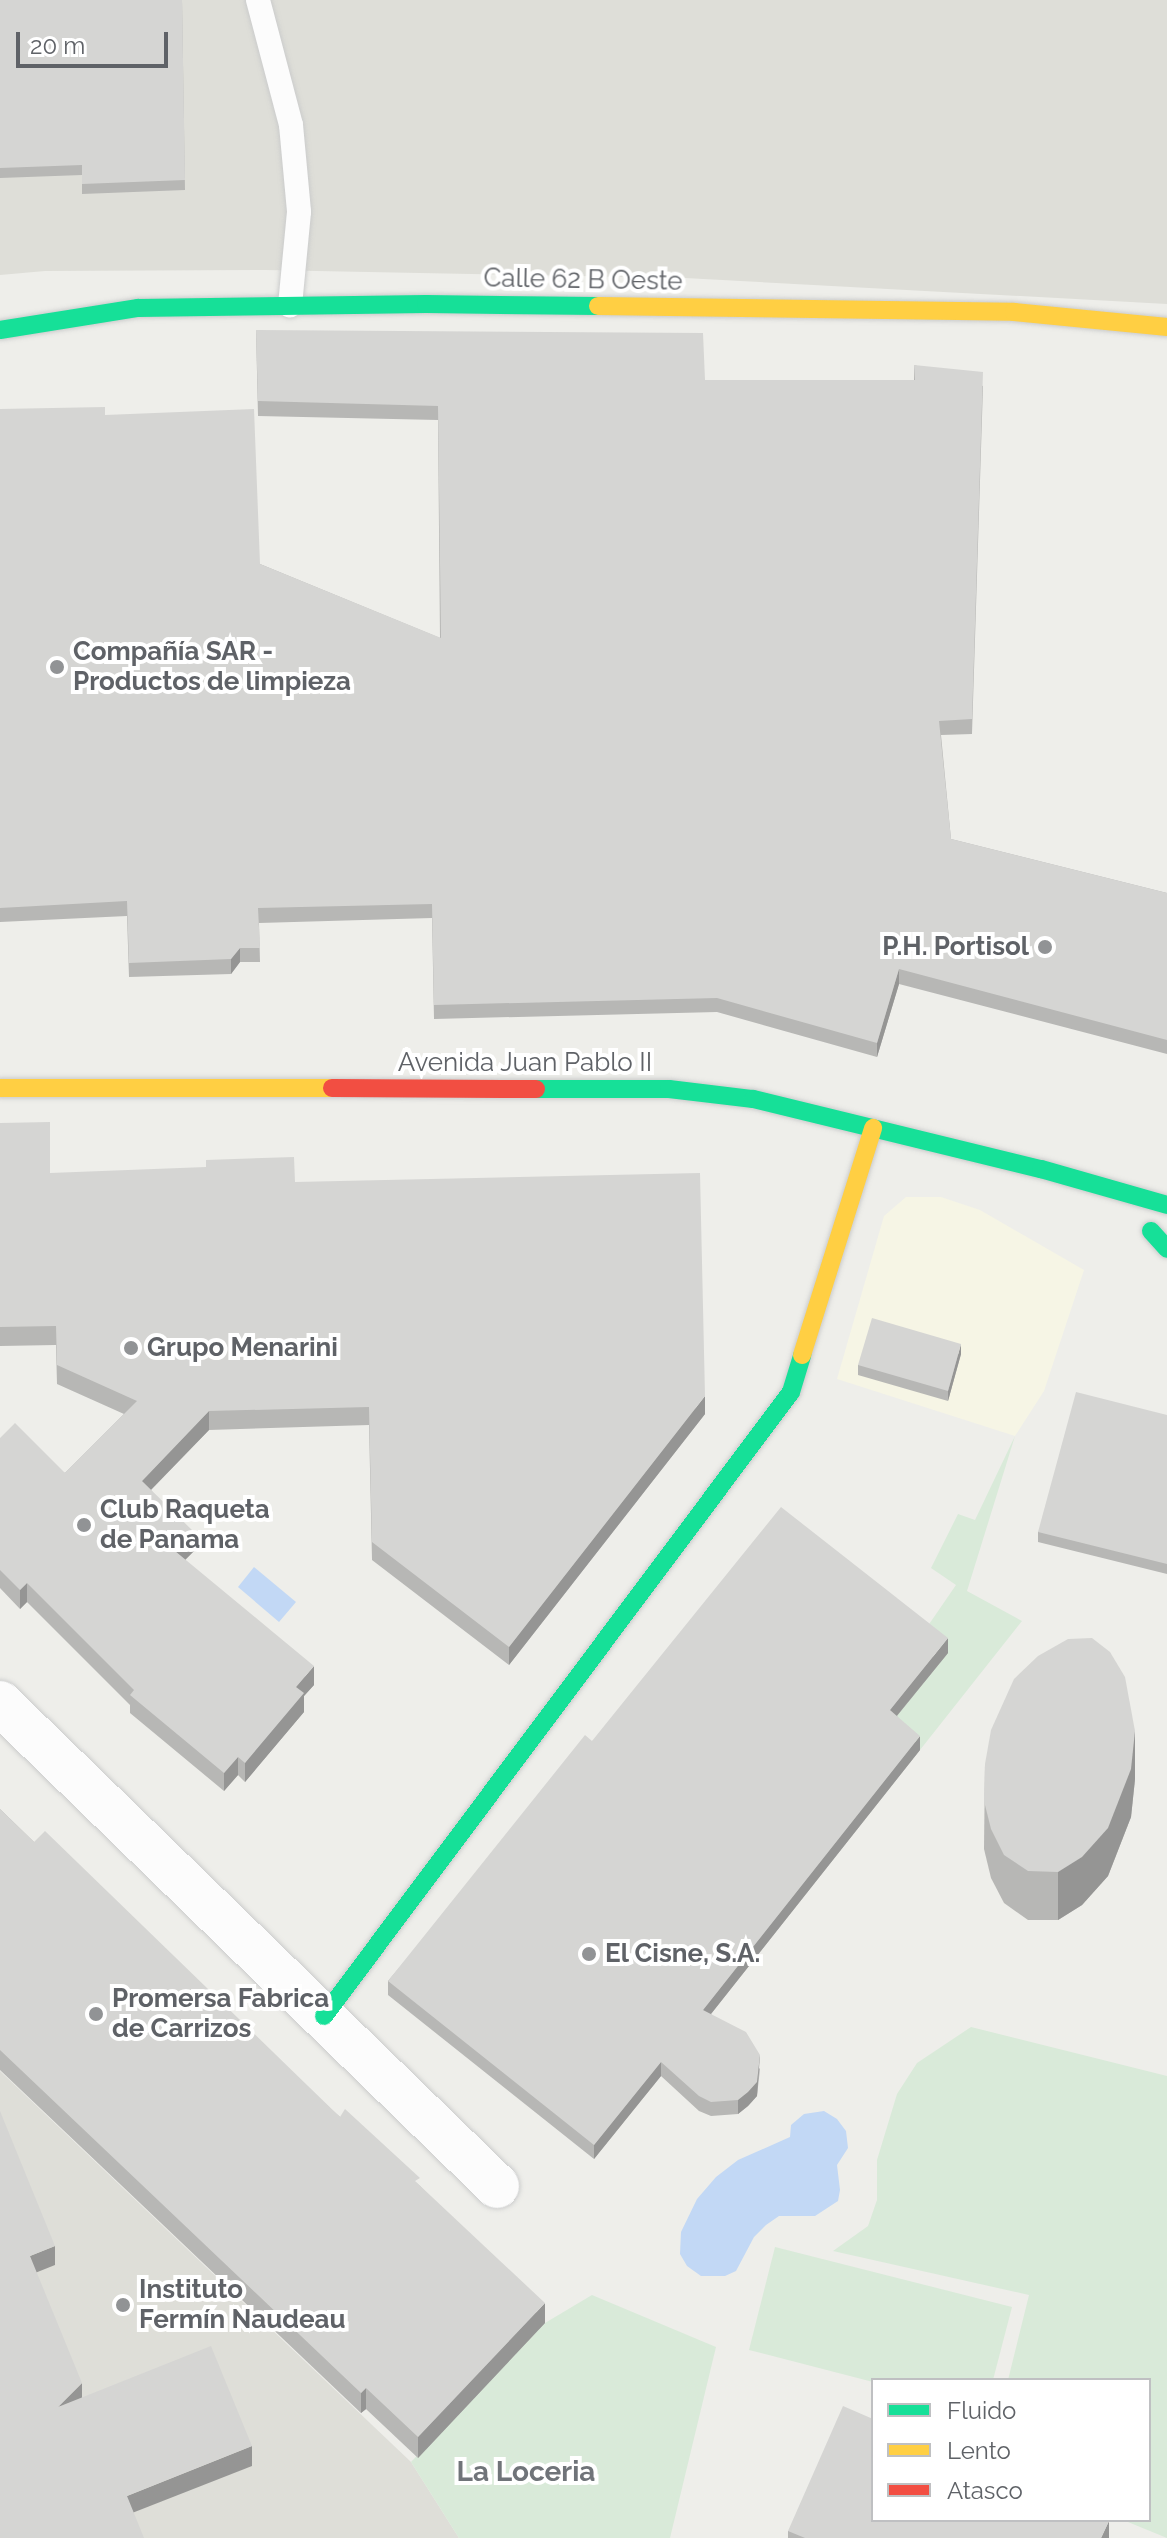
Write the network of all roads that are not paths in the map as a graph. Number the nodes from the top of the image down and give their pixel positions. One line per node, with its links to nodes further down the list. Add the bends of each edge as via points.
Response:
1 (258, 0): 2 (lane, via 291,125 299,212)
2 (290, 306): 3 (street, Calle 62 B Oeste, via 1014,312); 4 (street, Calle 62 B Oeste, via 138,308)
3 (1167, 327)
4 (0, 330)
5 (0, 1088): 6 (street, Avenida Juan Pablo II, via 669,1089 753,1099)
6 (873, 1128): 7 (street, Avenida Juan Pablo II); 13 (street, via 791,1392)
7 (1041, 1169): 8 (street, Avenida Juan Pablo II); 9 (street, Avenida Juan Pablo II)
8 (1161, 1201)
9 (1110, 1208)
10 (1152, 1231): 11 (street)
11 (1167, 1249)
12 (0, 1703): 13 (street)
13 (324, 2016): 14 (street)
14 (497, 2186)

